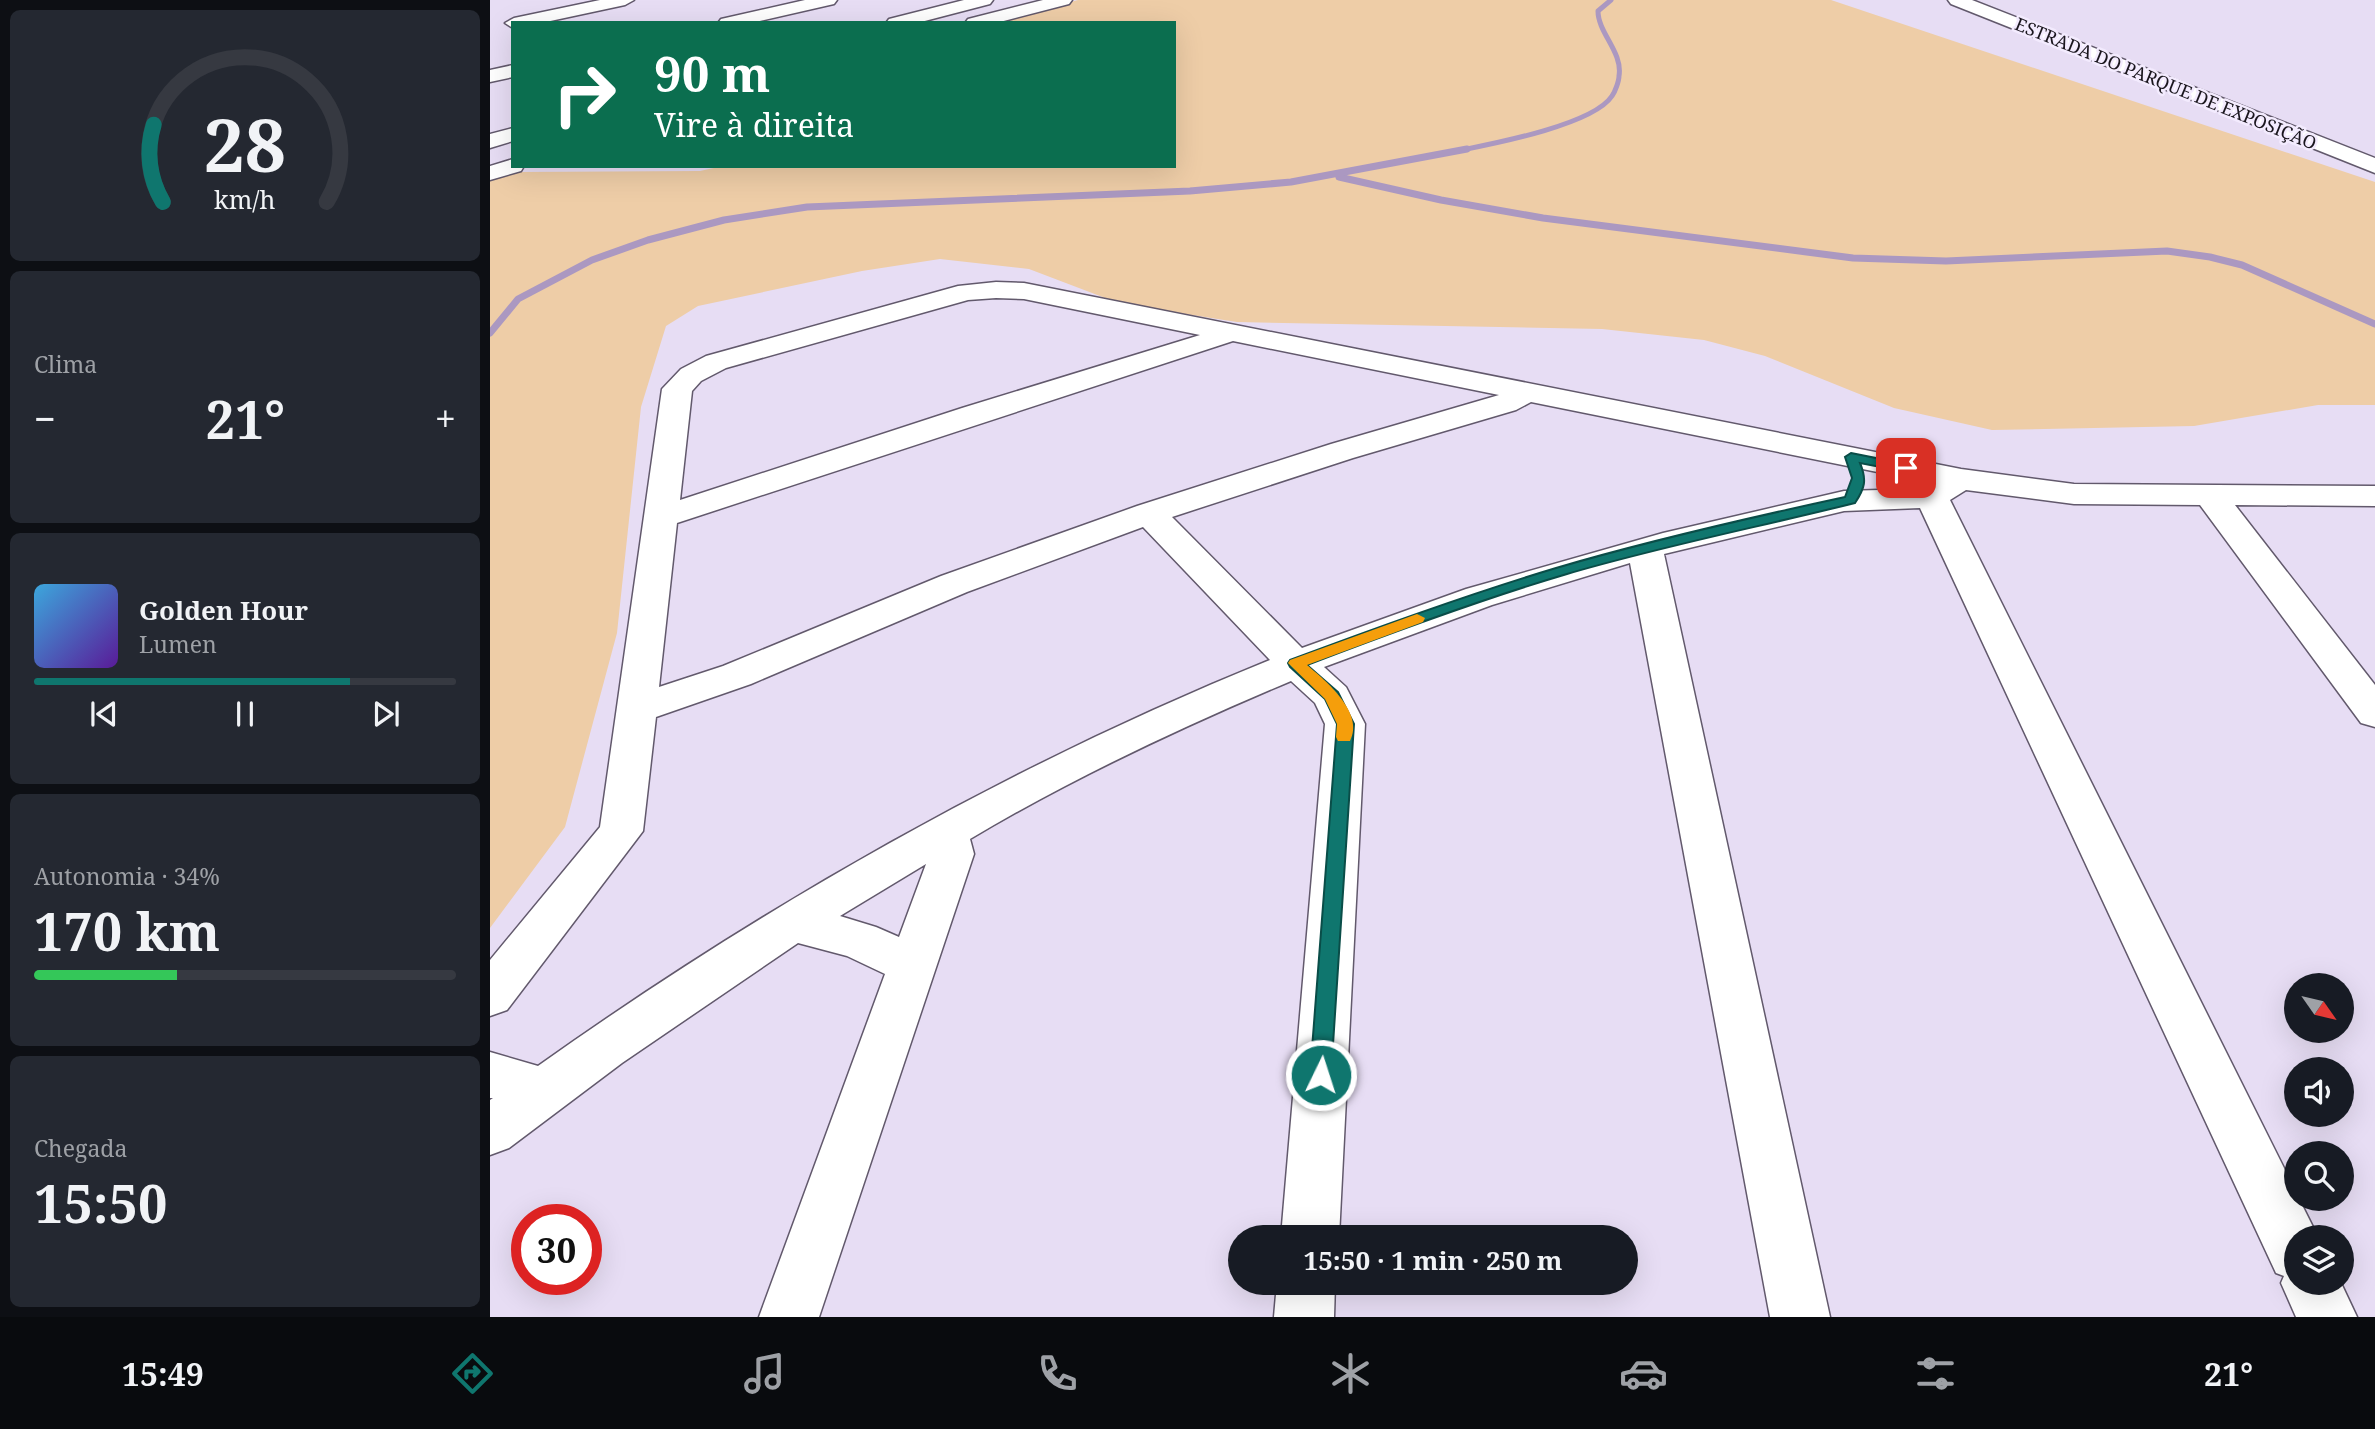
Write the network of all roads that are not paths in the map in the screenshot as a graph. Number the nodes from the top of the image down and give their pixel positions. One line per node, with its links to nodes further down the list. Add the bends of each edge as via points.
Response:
1 (625, 0): 6 (street)
2 (828, 0): 7 (street)
3 (984, 0): 8 (street)
4 (1063, 0): 9 (street)
5 (1957, 0): 14 (street, ESTRADA DO PARQUE DE EXPOSIÇÃO)
6 (524, 21)
7 (736, 21)
8 (903, 21)
9 (982, 21)
10 (511, 71): 11 (street)
11 (490, 76)
12 (511, 135): 13 (street)
13 (490, 141)
14 (2375, 166)
15 (511, 167): 16 (street)
16 (490, 173)
17 (1229, 332): 18 (street); 25 (street); 25 (street, via 1024,291 989,290 716,362 691,375 677,389)
18 (1526, 392): 19 (street); 24 (street, via 1505,404)
19 (1851, 457): 20 (street); 23 (street, via 1859,478)
20 (1946, 488): 21 (street); 23 (street); 38 (street)
21 (2210, 495): 22 (street); 29 (street)
22 (2375, 496)
23 (1850, 500): 26 (street)
24 (1149, 513): 27 (street); 28 (street, via 954,584 737,675)
25 (661, 517): 28 (street)
26 (1645, 548): 27 (street, via 1476,598); 43 (street)
27 (1296, 663): 30 (street, via 1109,747); 37 (street, via 1332,696 1345,724)
28 (637, 709): 33 (street, via 621,831)
29 (2375, 713)
30 (946, 833): 31 (street); 32 (street, via 951,854)
31 (793, 923): 32 (street, via 859,940); 35 (street)
32 (913, 965): 41 (street)
33 (490, 996)
34 (490, 1075): 35 (street)
35 (543, 1091): 36 (street)
36 (490, 1131)
37 (1311, 1225)
38 (2284, 1227)
39 (1305, 1295): 42 (street)
40 (2317, 1295): 44 (street)
41 (789, 1317)
42 (1304, 1317)
43 (1800, 1317)
44 (2327, 1317)

